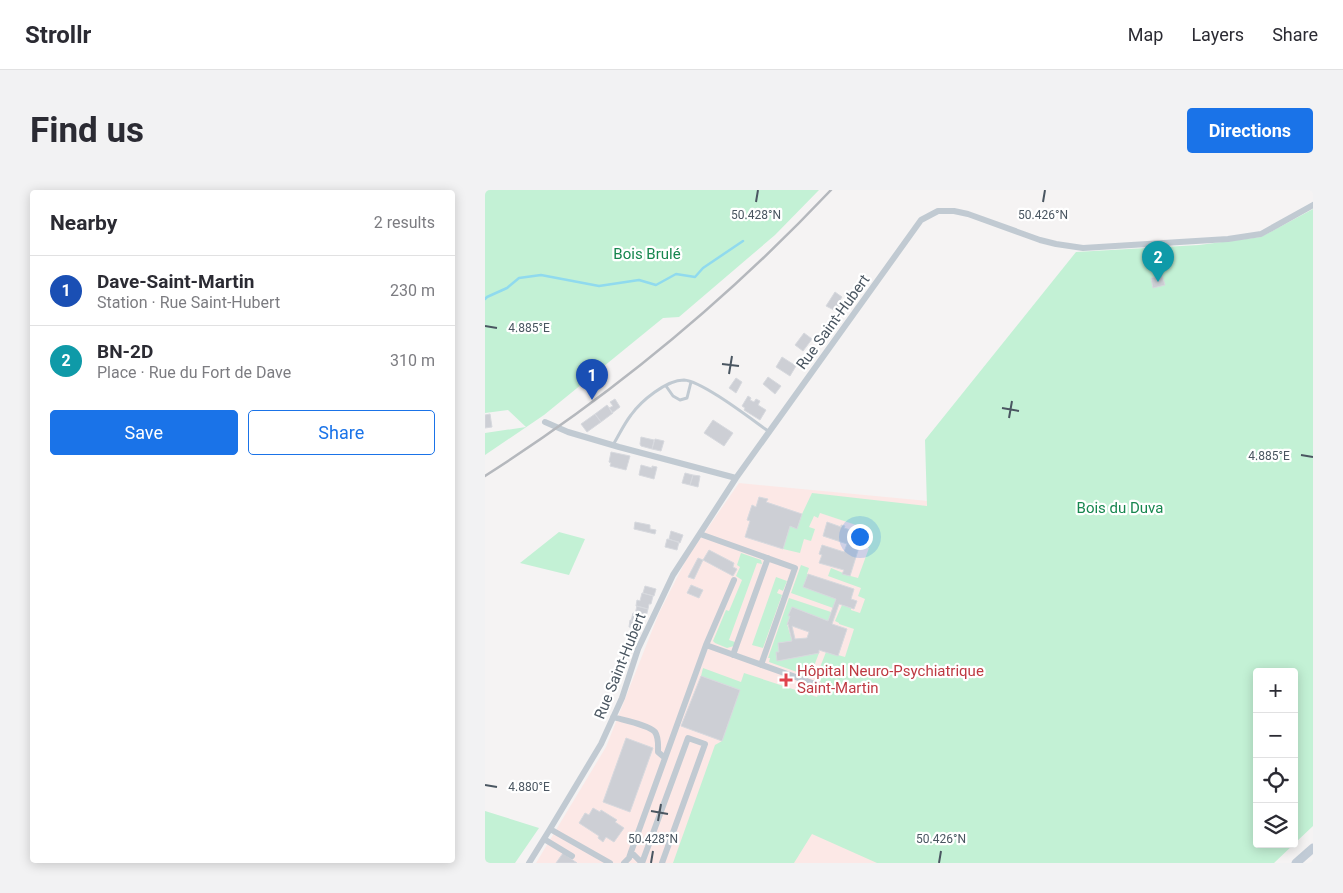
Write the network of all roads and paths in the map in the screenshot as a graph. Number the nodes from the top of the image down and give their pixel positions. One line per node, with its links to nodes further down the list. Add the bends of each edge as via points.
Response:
1 (1313, 205): 5 (street, Rue Saint-Hubert, via 1261,234 1083,248 1040,240 968,214 938,211 921,220)
2 (691, 382): 3 (lane, via 683,380); 3 (lane, via 687,398 680,400); 5 (lane, via 702,386)
3 (665, 386): 6 (lane, via 642,402)
4 (545, 422): 6 (street)
5 (769, 432): 7 (street, Rue Saint-Hubert)
6 (613, 445): 7 (street)
7 (736, 478): 8 (street, Rue Saint-Hubert)
8 (700, 534): 9 (street); 15 (street, Rue Saint-Hubert, via 673,575 638,650)
9 (768, 558): 12 (street); 13 (street, via 795,568)
10 (734, 580): 11 (street)
11 (706, 645): 12 (street); 16 (street)
12 (733, 655): 13 (street)
13 (761, 665): 14 (street)
14 (818, 685)
15 (613, 717): 16 (street, via 656,733 658,752); 17 (street, Rue Saint-Hubert, via 601,744)
16 (665, 758): 20 (street)
17 (550, 829): 18 (street, Rue Saint-Hubert); 23 (street)
18 (544, 839): 21 (street); 22 (street, Rue Saint-Hubert)
19 (1313, 848): 27 (main road)
20 (631, 852): 24 (street); 25 (street)
21 (571, 856)
22 (529, 863)
23 (610, 863)
24 (624, 863)
25 (642, 863): 26 (street, via 688,738 705,744)
26 (662, 863)
27 (1296, 863)

